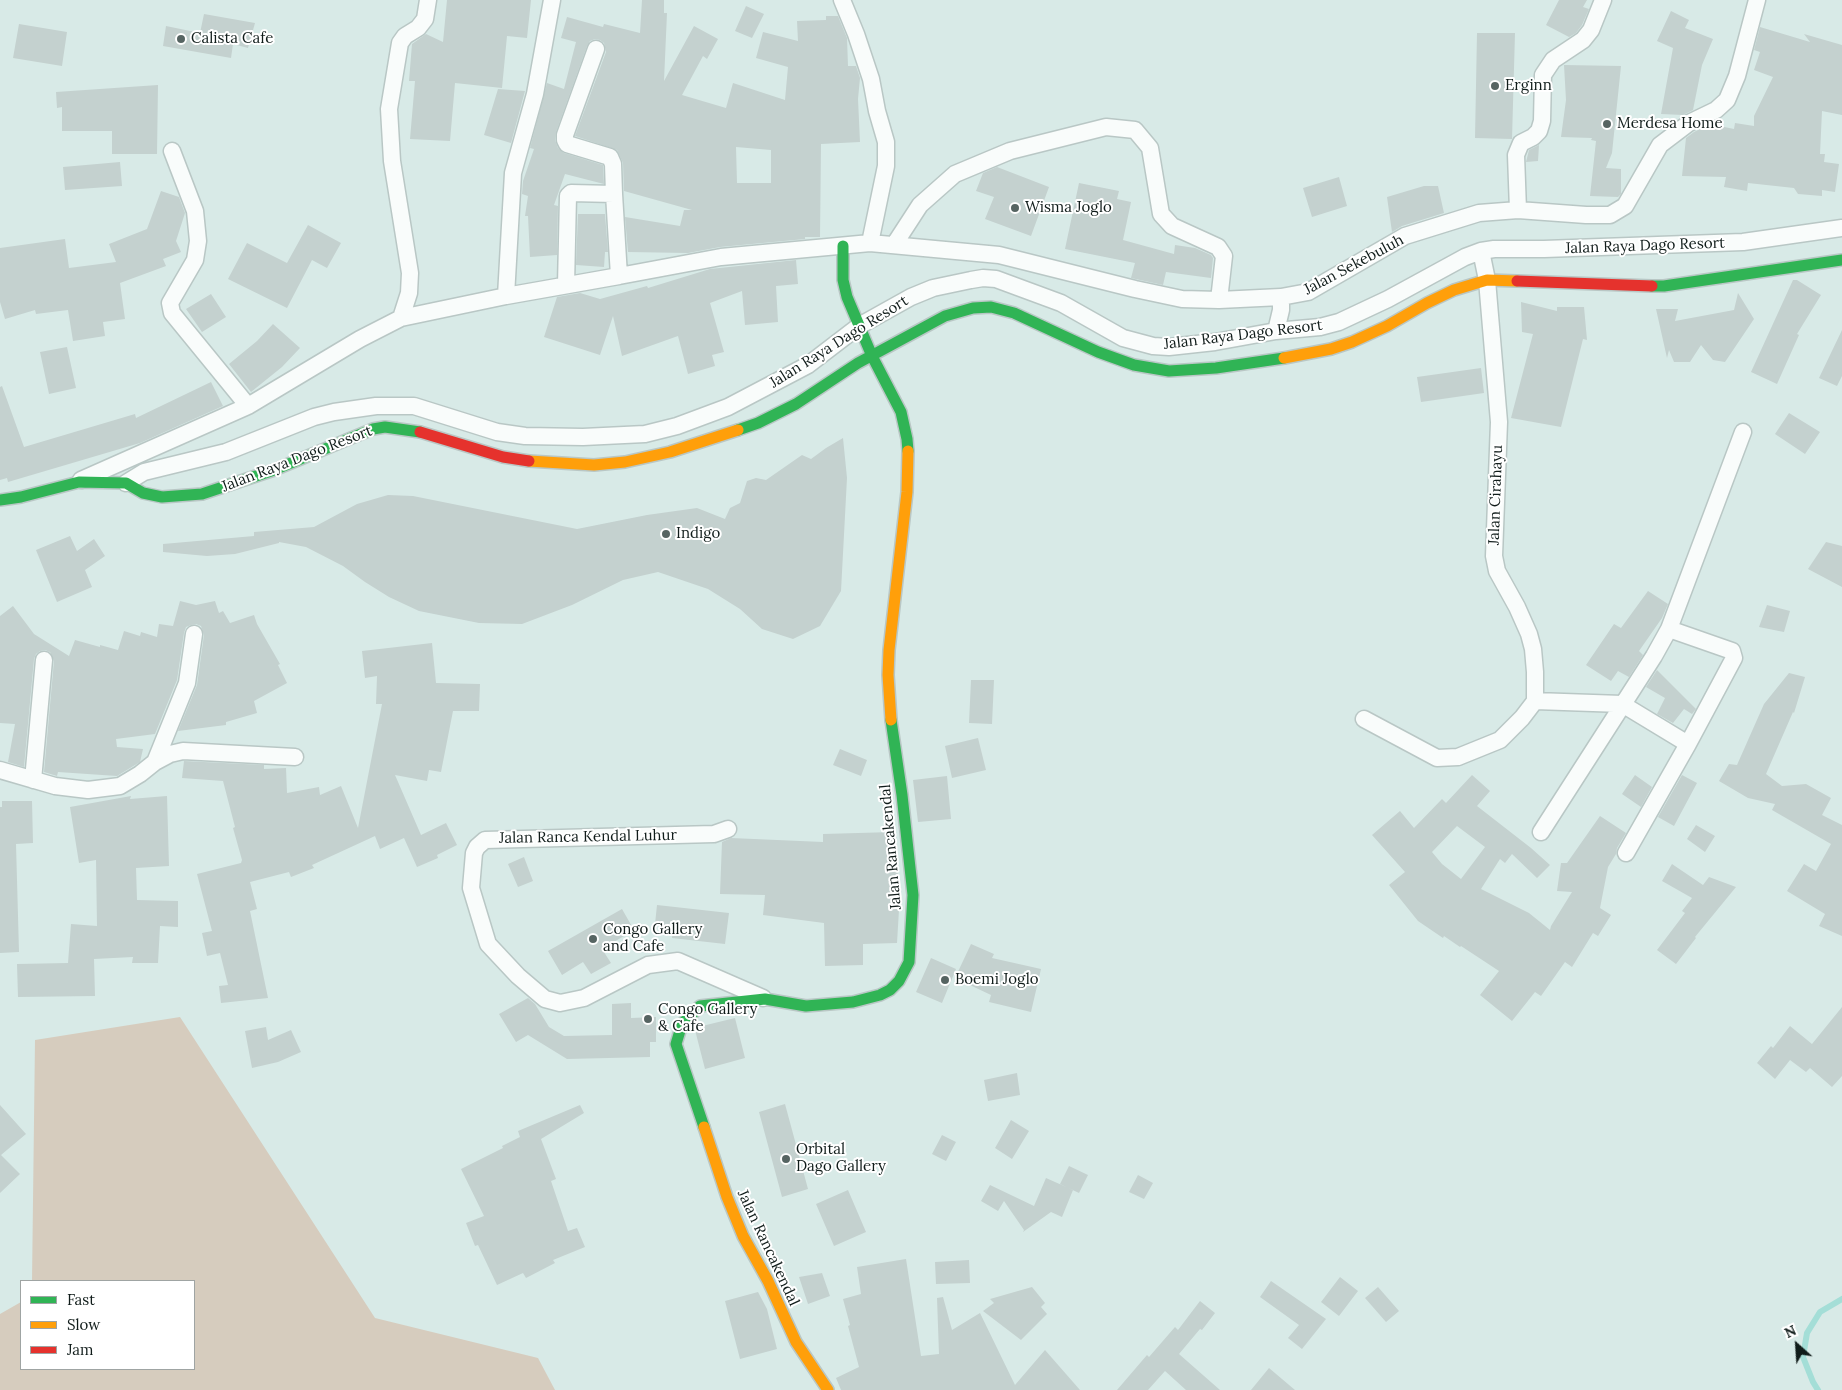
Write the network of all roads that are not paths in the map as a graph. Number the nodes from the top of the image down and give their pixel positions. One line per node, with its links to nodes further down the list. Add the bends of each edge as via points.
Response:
1 (428, 0): 22 (street, via 425,20 400,43 389,108 392,161 410,273 409,293)
2 (552, 0): 19 (street, via 535,94 513,174)
3 (842, 0): 11 (street, via 871,79 886,142 886,166)
4 (1603, 0): 9 (street, via 1591,30 1583,40 1553,60 1543,75 1539,131 1521,143 1516,155)
5 (1757, 0): 9 (street, Jalan Sekebuluh, via 1737,76 1727,100 1660,145 1625,206 1610,215)
6 (596, 50): 8 (street, via 565,140 567,144 610,157)
7 (172, 151): 30 (street, via 195,211 198,241 195,260 170,302 172,313)
8 (614, 194): 16 (street); 18 (street, via 571,193 568,196)
9 (1518, 210): 20 (street, Jalan Sekebuluh, via 1479,213 1405,236 1308,292)
10 (1842, 228): 14 (street, Jalan Raya Dago Resort, via 1742,242)
11 (870, 243): 12 (street, Jalan Sekebuluh); 13 (street, Jalan Sekebuluh)
12 (894, 245): 21 (street, Jalan Sekebuluh, via 999,255 1182,299); 21 (street, via 920,205 955,174 1010,151 1106,126 1136,130 1150,148 1161,214 1172,226 1218,247 1224,256)
13 (843, 246): 16 (street, Jalan Sekebuluh, via 721,257); 23 (street, Jalan Rancakendal, via 843,280)
14 (1481, 251): 17 (street, Jalan Cirahayu); 24 (street, Jalan Raya Dago Resort, via 1339,322 1320,328)
15 (1842, 260): 17 (street, Jalan Raya Dago Resort, via 1664,286)
16 (619, 276): 18 (street, Jalan Sekebuluh)
17 (1487, 280): 28 (street, Jalan Raya Dago Resort, via 1454,290 1352,342 1331,349); 38 (street, Jalan Cirahayu, via 1499,422 1494,556 1497,571 1530,634 1534,649)
18 (566, 285): 19 (street, Jalan Sekebuluh)
19 (506, 296): 22 (street, Jalan Sekebuluh)
20 (1281, 297): 21 (street, Jalan Sekebuluh); 24 (street)
21 (1220, 300)
22 (401, 318): 30 (street, Jalan Sekebuluh)
23 (859, 326): 26 (street, Jalan Raya Dago Resort, via 933,288 983,278 996,279 1061,302 1123,338); 27 (street, Jalan Rancakendal); 33 (street, Jalan Raya Dago Resort, via 808,365 728,406 645,434 525,436 497,432 414,406 376,406 314,417 226,452 144,472)
24 (1276, 332): 25 (street, Jalan Raya Dago Resort)
25 (1215, 342): 26 (street, Jalan Raya Dago Resort); 28 (street)
26 (1168, 347): 29 (street)
27 (872, 356): 29 (street, Jalan Raya Dago Resort, via 946,316 973,308 991,307 1014,313 1134,365); 33 (street, Jalan Raya Dago Resort, via 796,404 758,423 670,452 625,462 594,465 539,463 503,457 420,432 385,427 202,494 162,497 143,493); 49 (street, Jalan Rancakendal, via 901,412 907,439 907,492 888,675 913,896 909,962 890,990 853,1002 806,1006)
28 (1216, 368): 29 (street, Jalan Raya Dago Resort)
29 (1169, 371)
30 (248, 406): 32 (street, Jalan Sekebuluh)
31 (1743, 432): 35 (street)
32 (79, 482): 33 (street, Jalan Raya Dago Resort); 34 (street, Jalan Raya Dago Resort)
33 (126, 483)
34 (0, 500)
35 (1669, 628): 39 (street); 41 (street, via 1732,651 1734,655)
36 (194, 634): 43 (street, via 187,683)
37 (44, 660): 45 (street)
38 (1535, 701): 39 (street); 40 (street, via 1500,740 1458,757 1437,758)
39 (1622, 704): 41 (street); 47 (street)
40 (1364, 719)
41 (1688, 744): 48 (street)
42 (295, 757): 43 (street, via 183,751)
43 (156, 762): 45 (street, via 120,786 102,789 72,789)
44 (0, 770): 45 (street)
45 (33, 780)
46 (728, 829): 49 (street, Jalan Ranca Kendal Luhur, via 714,834 485,840 474,853 472,888 488,944 545,999 560,1003 584,998 648,965 678,961)
47 (1540, 832)
48 (1626, 853)
49 (765, 999): 50 (street, Jalan Rancakendal, via 700,1006 682,1024 676,1044 727,1197 744,1236 796,1342)
50 (828, 1390)

